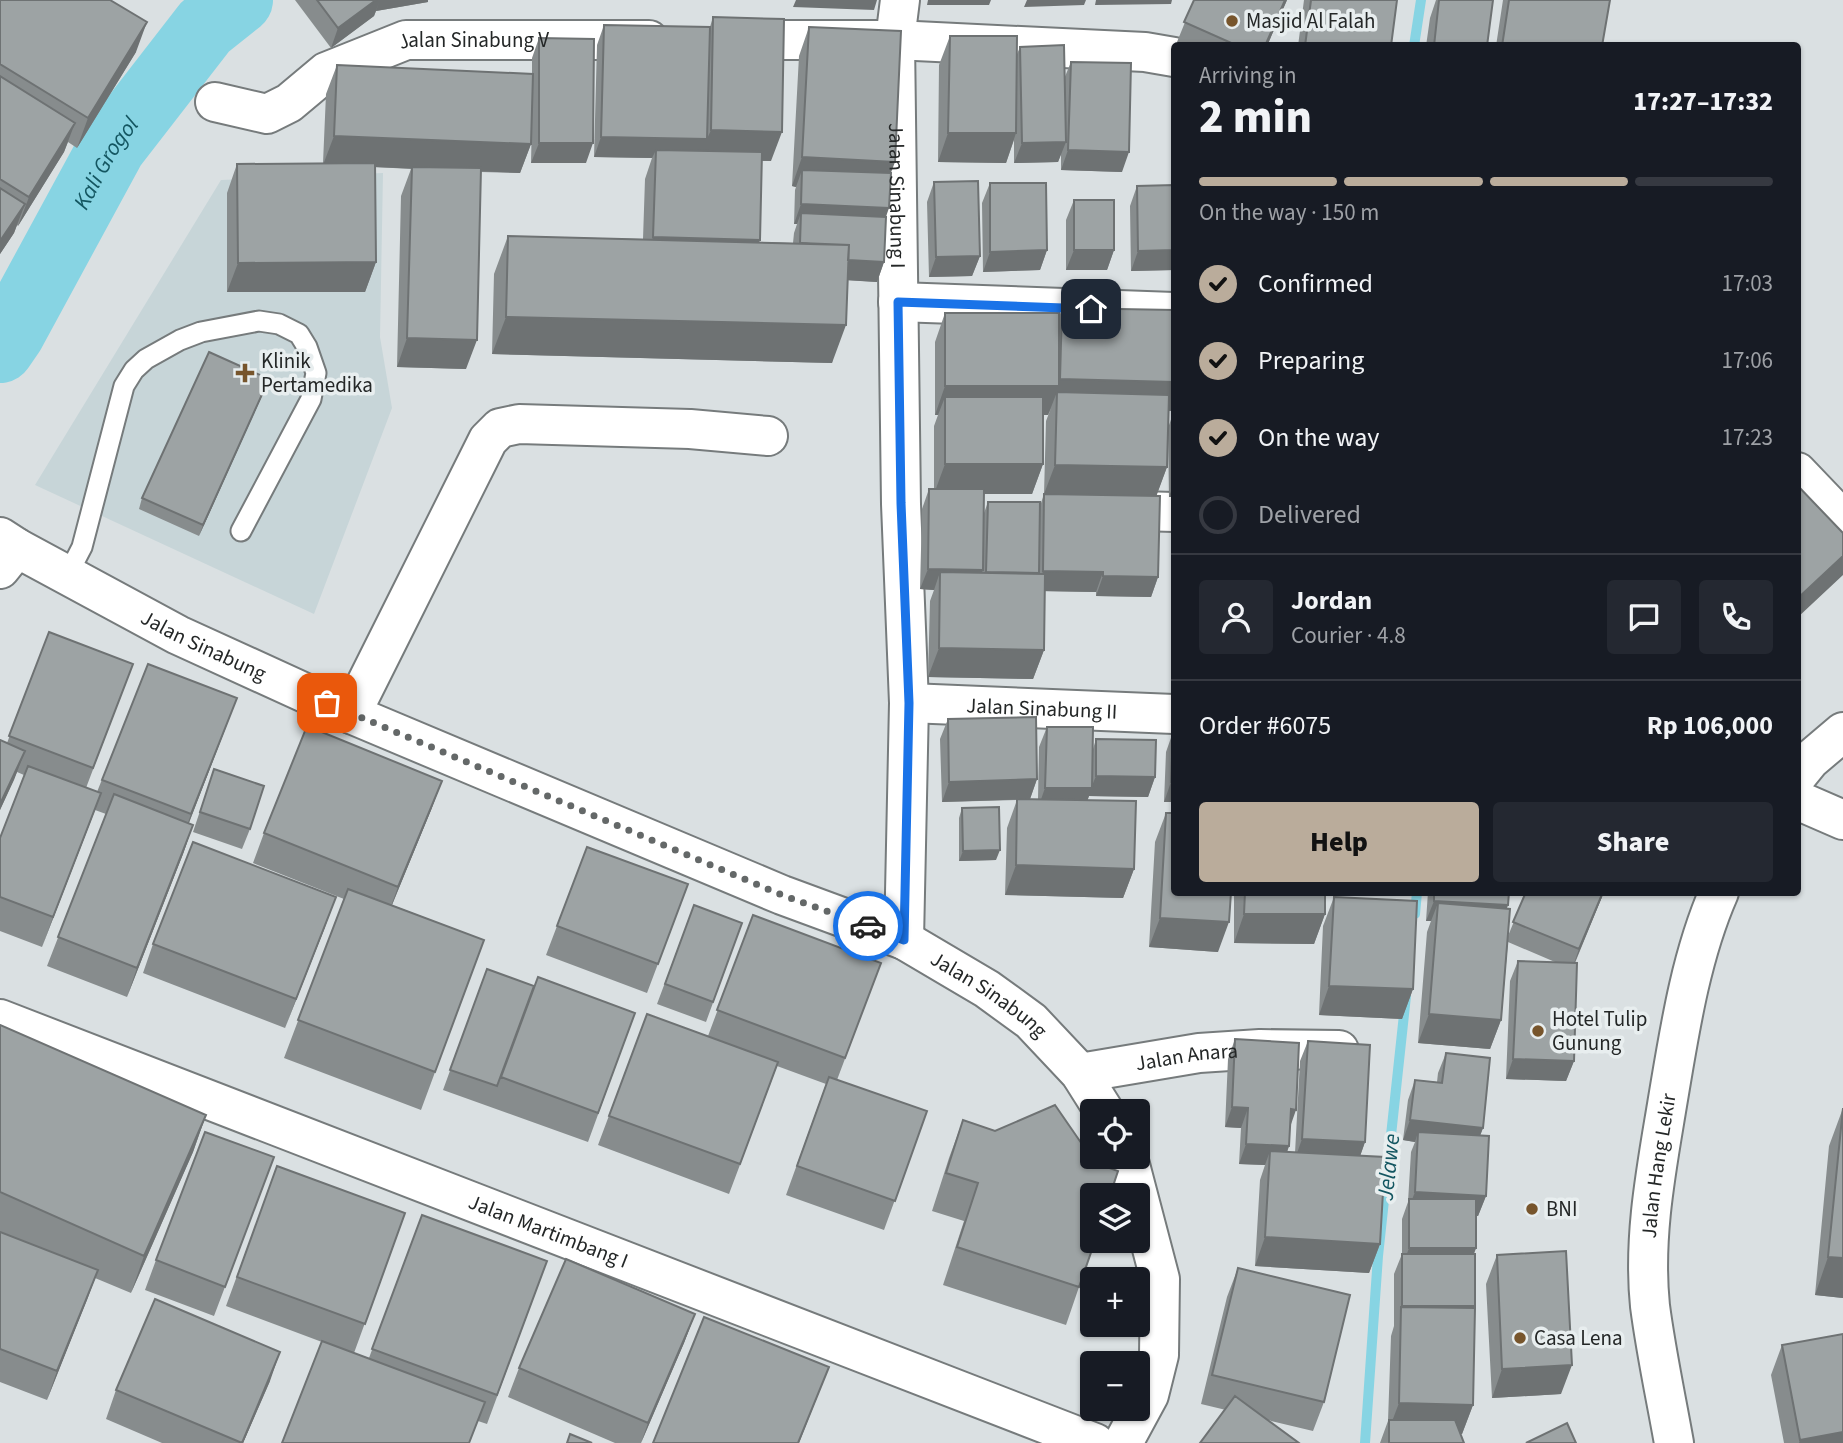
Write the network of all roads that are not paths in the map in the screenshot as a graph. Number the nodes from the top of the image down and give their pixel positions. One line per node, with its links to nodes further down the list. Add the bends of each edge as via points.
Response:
1 (900, 0): 2 (street, Jalan Sinabung I)
2 (895, 40): 3 (street, Jalan Sinabung V); 4 (street, Jalan Sinabung V, via 406,40 326,72 289,103 267,114); 5 (street, Jalan Sinabung I)
3 (1171, 56)
4 (215, 102)
5 (898, 302): 6 (street); 15 (street, Jalan Sinabung I, via 915,504)
6 (1171, 312)
7 (768, 436): 16 (street, via 690,429 519,424 500,428 488,440)
8 (1801, 476): 11 (street)
9 (1065, 509): 10 (street)
10 (1171, 512)
11 (1843, 520)
12 (241, 531): 14 (lane, via 311,399 316,373 299,334 258,321 221,326 180,340 134,370 124,386 82,547)
13 (6, 551): 14 (street, Jalan Sinabung)
14 (67, 576): 16 (street, Jalan Sinabung, via 178,635)
15 (909, 703): 17 (street, Jalan Sinabung II); 23 (street, Jalan Sinabung I)
16 (351, 714): 23 (street, Jalan Sinabung, via 782,895)
17 (1171, 714)
18 (1843, 732): 19 (street)
19 (1802, 760)
20 (1801, 802): 21 (street)
21 (1843, 820)
22 (1717, 896): 31 (street, Jalan Hang Lekir, via 1695,965 1651,1199 1650,1305)
23 (904, 940): 26 (street, Jalan Sinabung, via 1031,1021)
24 (0, 1019): 29 (street, Jalan Martimbang I)
25 (1339, 1050): 26 (street, Jalan Anara, via 1199,1053)
26 (1080, 1073): 27 (street, Jalan Sinabung)
27 (1096, 1099)
28 (1131, 1169): 30 (street, via 1160,1279 1159,1355 1149,1395)
29 (1095, 1443)
30 (1123, 1443)
31 (1674, 1443)

